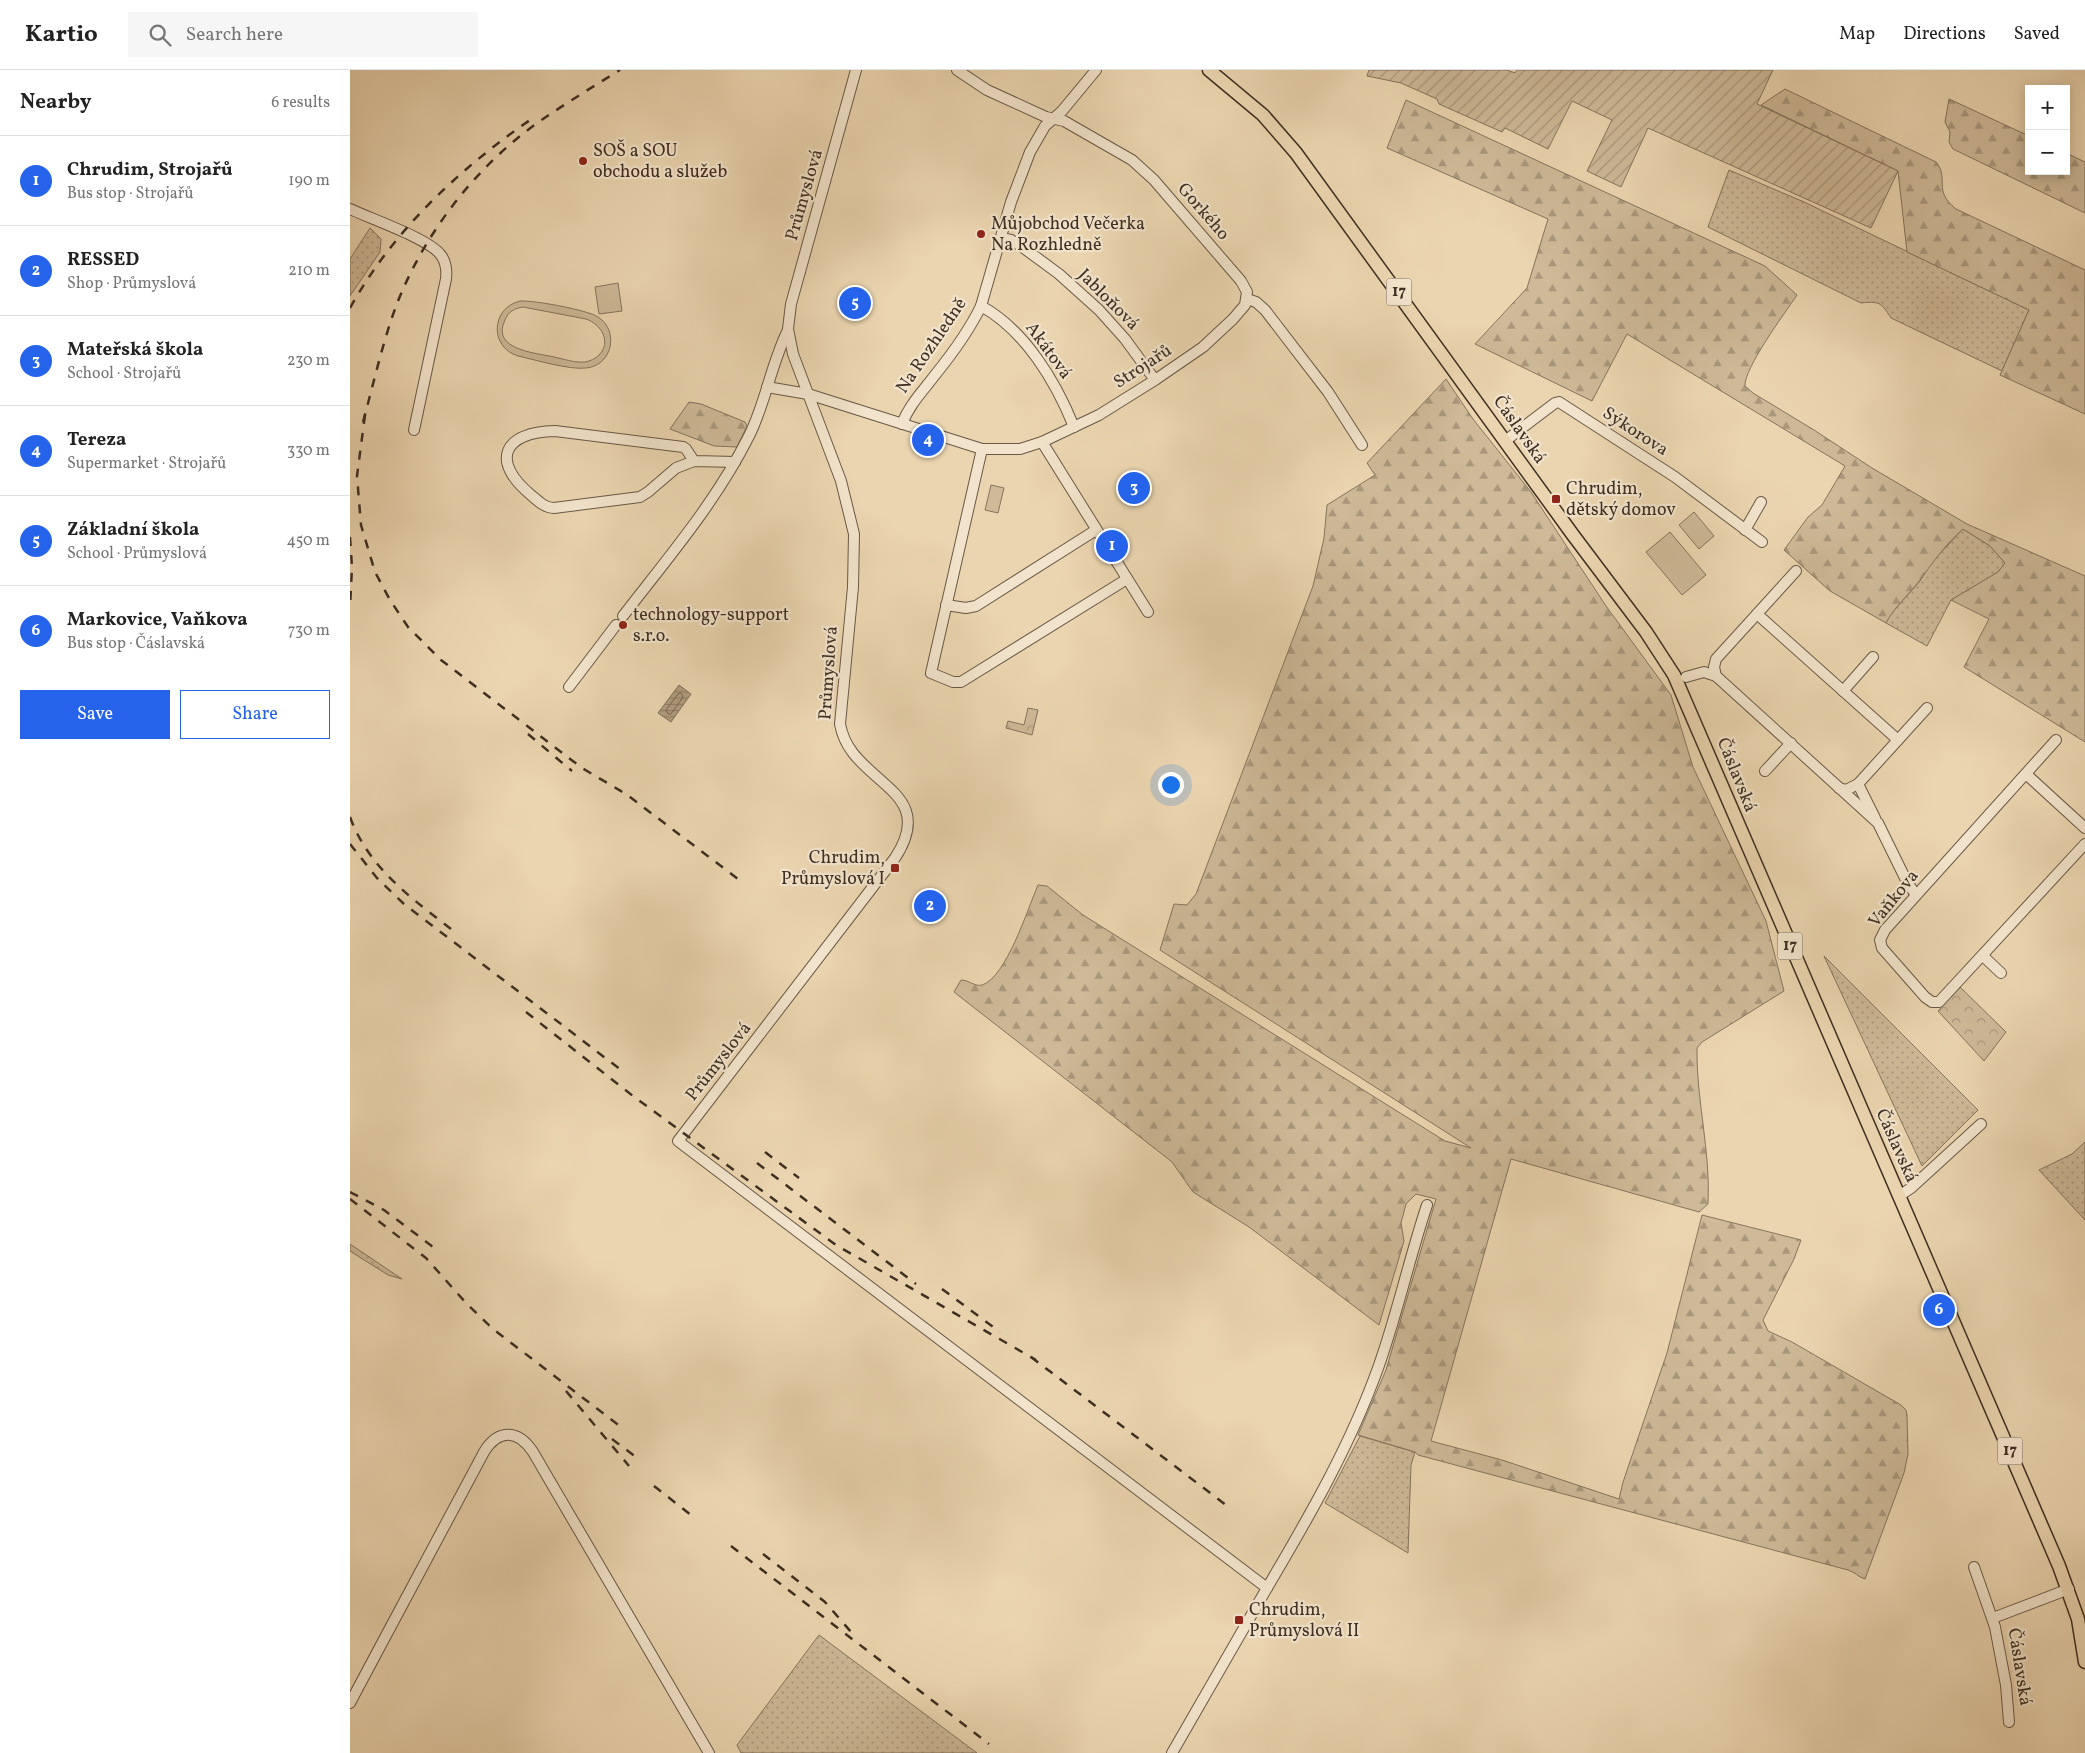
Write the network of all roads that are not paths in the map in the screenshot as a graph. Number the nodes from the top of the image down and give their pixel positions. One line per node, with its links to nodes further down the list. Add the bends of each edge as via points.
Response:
1 (856, 70): 10 (street, Průmyslová, via 791,304)
2 (957, 70): 5 (street, Gorkého, via 987,90)
3 (1096, 70): 5 (street, Na Rozhledně)
4 (1209, 70): 17 (main road, Čáslavská / 17, via 1263,114 1288,142)
5 (1052, 120): 7 (street, Na Rozhledně, via 1026,159); 8 (street, Gorkého, via 1064,121 1141,167 1240,281)
6 (353, 211): 16 (street, via 404,232 436,250 446,268)
7 (1001, 238): 9 (street, Na Rozhledně); 11 (street, Jabloňová, via 1019,244 1083,295 1126,339)
8 (1247, 299): 11 (street, Strojařů, via 1239,313 1216,336); 19 (street, via 1265,310 1328,392)
9 (981, 306): 14 (street, Na Rozhledně, via 953,352 907,412); 15 (street, Akátová, via 1002,319 1026,347 1056,390)
10 (788, 329): 12 (street, Průmyslová); 13 (street, Průmyslová)
11 (1155, 380): 15 (street, Strojařů)
12 (767, 388): 13 (street, Strojařů); 22 (street, Průmyslová)
13 (808, 394): 14 (street, Strojařů); 58 (street, Průmyslová, via 841,482 854,534 853,587 840,724 853,753 901,799 907,818 906,833 895,858 678,1141)
14 (902, 424): 20 (street, Strojařů)
15 (1074, 427): 18 (street, Strojařů)
16 (414, 430)
17 (1505, 441): 25 (street, Sýkorova, via 1559,402 1675,477); 37 (main road, Čáslavská / 17)
18 (1042, 442): 20 (street, Strojařů, via 1020,449); 24 (street)
19 (1362, 445)
20 (982, 449): 29 (street)
21 (694, 461): 21 (street, via 683,447 555,432 537,432 521,438 511,447 506,460 516,481 541,504 551,508 640,496 676,468); 22 (street)
22 (735, 462): 32 (street, Průmyslová, via 713,497)
23 (1762, 502): 25 (street)
24 (1096, 530): 28 (street); 29 (street, via 976,606)
25 (1745, 530): 26 (street, Sýkorova)
26 (1762, 542)
27 (1796, 571): 31 (street)
28 (1127, 579): 29 (street, via 956,682 930,673); 30 (street)
29 (946, 605)
30 (1148, 612)
31 (1757, 614): 35 (street); 39 (street)
32 (623, 616)
33 (616, 625): 38 (street)
34 (1873, 657): 39 (street)
35 (1716, 659): 36 (street); 37 (street)
36 (1716, 676): 37 (street, via 1704,672); 43 (street)
37 (1682, 680): 55 (main road, Čáslavská / 17, via 1740,832)
38 (569, 687)
39 (1843, 691): 41 (street)
40 (1927, 708): 41 (street)
41 (1898, 740): 46 (street)
42 (2056, 740): 45 (street, Vaňkova)
43 (1791, 743): 44 (street); 47 (street)
44 (1765, 771)
45 (2026, 774): 49 (street); 51 (street, Vaňkova)
46 (1858, 784): 47 (street, via 1846,790); 48 (street)
47 (1839, 788): 48 (street)
48 (1878, 823): 51 (street)
49 (2085, 828)
50 (2085, 844): 52 (street, Vaňkova)
51 (1916, 895): 52 (street, Vaňkova, via 1880,940 1884,951 1925,997 1939,1002)
52 (1982, 956): 53 (street)
53 (2001, 973)
54 (1981, 1124): 55 (street, via 1912,1188)
55 (1899, 1196): 59 (main road, Čáslavská / 17)
56 (1427, 1205): 58 (street, via 1389,1337 1363,1406 1328,1482)
57 (1974, 1567): 60 (street, Čáslavská)
58 (1267, 1588): 65 (street)
59 (2068, 1589): 60 (street, Čáslavská); 61 (main road, Čáslavská / 17, via 2078,1619)
60 (1993, 1618): 63 (street, Čáslavská, via 2003,1664)
61 (2085, 1662)
62 (350, 1703): 64 (street, via 484,1452 494,1439 511,1435 522,1440 533,1452)
63 (2009, 1722)
64 (709, 1753)
65 (1172, 1753)

